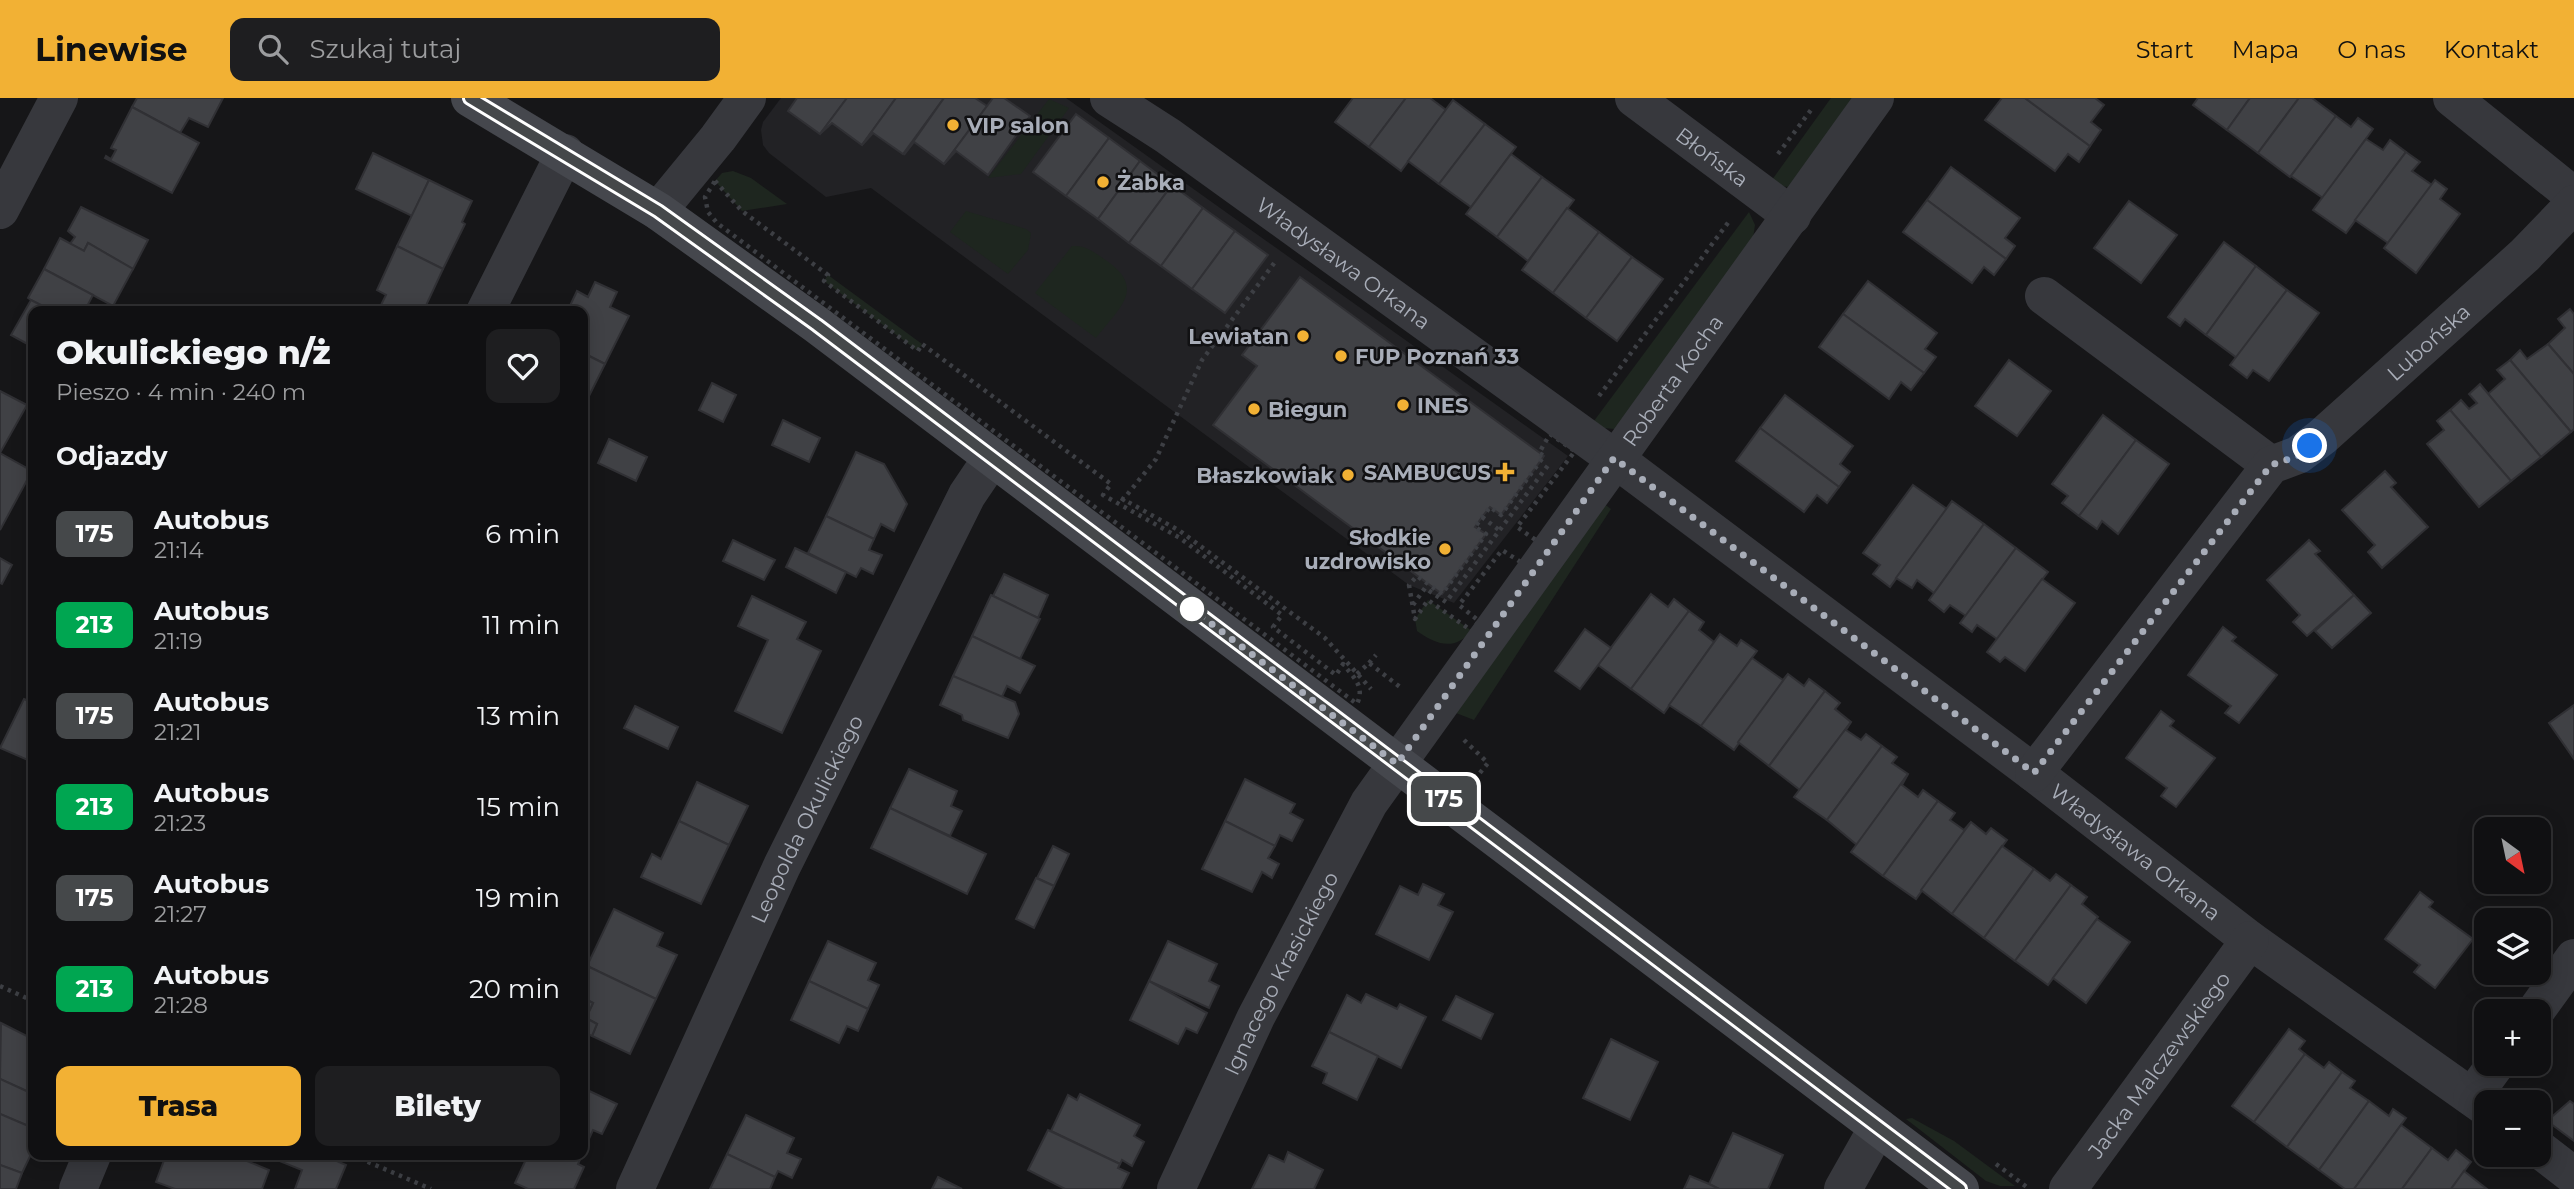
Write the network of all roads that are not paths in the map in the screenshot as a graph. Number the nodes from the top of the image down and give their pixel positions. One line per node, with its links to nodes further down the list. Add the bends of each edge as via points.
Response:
1 (59, 98): 11 (street)
2 (470, 98): 8 (street)
3 (747, 98): 12 (street)
4 (1109, 98): 17 (street, Władysława Orkana)
5 (1634, 98): 13 (street, Błońska)
6 (1875, 98): 13 (street, Roberta Kocha)
7 (2452, 98): 9 (street)
8 (565, 153): 12 (street); 15 (street)
9 (2574, 196)
10 (2574, 204): 18 (street, Lubońska, via 2525,255 2322,437 2298,456)
11 (0, 210)
12 (658, 211): 16 (street)
13 (1792, 216): 17 (street, Roberta Kocha)
14 (2044, 296): 18 (street)
15 (488, 306)
16 (992, 458): 19 (street); 30 (street, Leopolda Okulickiego, via 967,495 782,866)
17 (1614, 458): 19 (street, Roberta Kocha); 20 (street, Władysława Orkana)
18 (2271, 465): 20 (street)
19 (1397, 764): 25 (street); 31 (street, Ignacego Krasickiego, via 1369,803 1256,1017)
20 (2034, 773): 21 (street, Władysława Orkana)
21 (2250, 940): 24 (street, Władysława Orkana); 34 (street, Jacka Malczewskiego)
22 (2574, 958): 23 (street)
23 (2544, 999)
24 (2474, 1099)
25 (1878, 1127): 32 (street); 33 (street)
26 (2551, 1158): 28 (street)
27 (90, 1160): 29 (street)
28 (2574, 1176)
29 (78, 1189)
30 (635, 1189)
31 (1176, 1189)
32 (1843, 1189)
33 (1961, 1189)
34 (2068, 1189)

